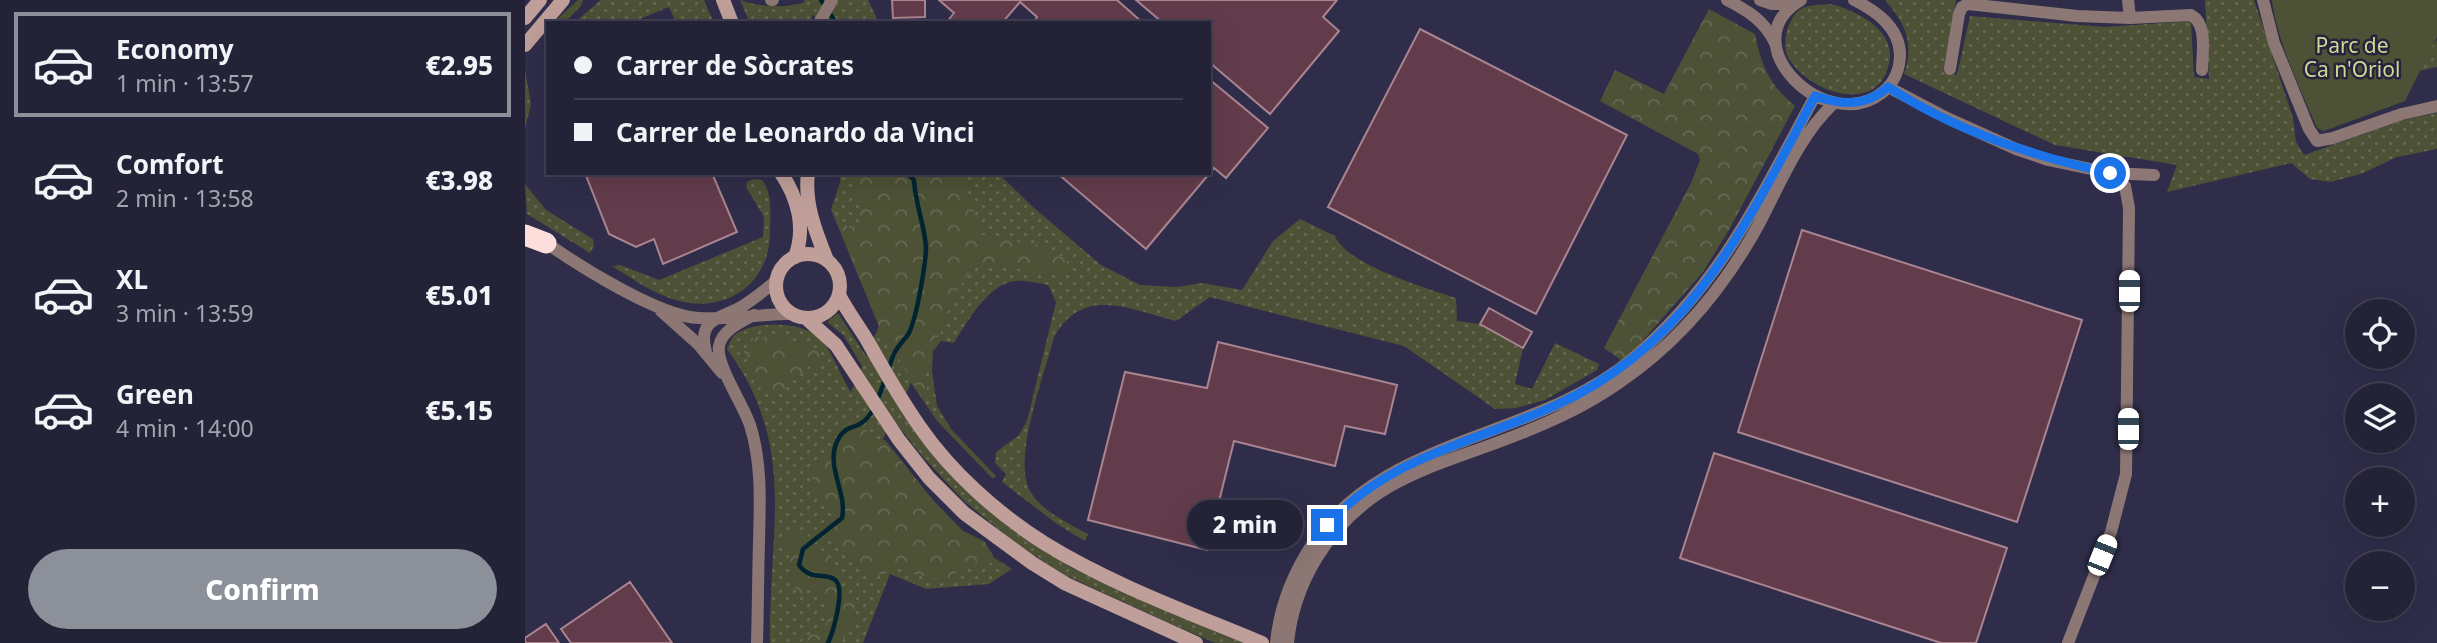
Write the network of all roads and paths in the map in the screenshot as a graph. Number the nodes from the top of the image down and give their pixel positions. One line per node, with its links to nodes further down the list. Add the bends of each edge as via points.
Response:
1 (540, 0): 12 (street)
2 (563, 0): 16 (street)
3 (723, 0): 14 (street)
4 (832, 0): 15 (street)
5 (1727, 0): 17 (street, via 1763,23)
6 (1760, 0): 10 (street, via 1772,4)
7 (1854, 0): 20 (street, via 1881,16 1893,31 1900,60)
8 (2128, 0): 13 (street)
9 (2263, 0): 24 (street, via 2283,66 2314,139)
10 (1799, 1): 17 (street, via 1780,20)
11 (2021, 6): 13 (street); 18 (street, via 1962,6)
12 (525, 18)
13 (2130, 18): 19 (street, via 2182,15 2198,19)
14 (731, 21)
15 (820, 21)
16 (525, 45)
17 (1776, 46): 21 (street, via 1787,72)
18 (1950, 69)
19 (2202, 70)
20 (1888, 87): 22 (street, via 1866,101); 26 (street, via 2005,144)
21 (1815, 96): 22 (street); 47 (street, via 1734,243 1673,322 1630,361 1595,384 1557,405 1413,462 1343,507 1301,563 1283,608)
22 (1834, 103): 48 (street, via 1809,130 1729,273 1682,331 1619,383 1585,404 1399,481 1356,511 1330,539 1305,580)
23 (2437, 106): 24 (street)
24 (2321, 142): 25 (street)
25 (2302, 146)
26 (2110, 173): 29 (street); 49 (street, via 2125,186 2129,208 2126,474 2111,533)
27 (782, 175): 33 (street, via 800,216)
28 (808, 175): 34 (street, via 813,225)
29 (2154, 175)
30 (525, 227): 32 (street)
31 (525, 235): 32 (highway)
32 (546, 243): 37 (street)
33 (795, 257): 34 (street, via 811,254); 35 (street, via 783,266)
34 (827, 260): 36 (street, via 838,275)
35 (776, 280): 38 (street, via 778,299); 40 (street, via 743,306)
36 (839, 295): 41 (street, via 830,310); 44 (street, via 910,412 944,458 978,492 1043,542 1109,578)
37 (655, 306): 40 (street, via 688,317); 42 (street)
38 (791, 314): 39 (street); 41 (street)
39 (754, 316): 40 (street); 43 (street, via 732,327 719,347 721,364)
40 (713, 318): 42 (street, via 705,331)
41 (807, 319): 46 (street, via 836,345 929,478 964,513 1032,563 1098,600)
42 (706, 353): 43 (street)
43 (734, 390): 45 (street, via 746,414 758,464)
44 (1260, 642)
45 (757, 643)
46 (1196, 643)
47 (1276, 643)
48 (1288, 643)
49 (2068, 643)

